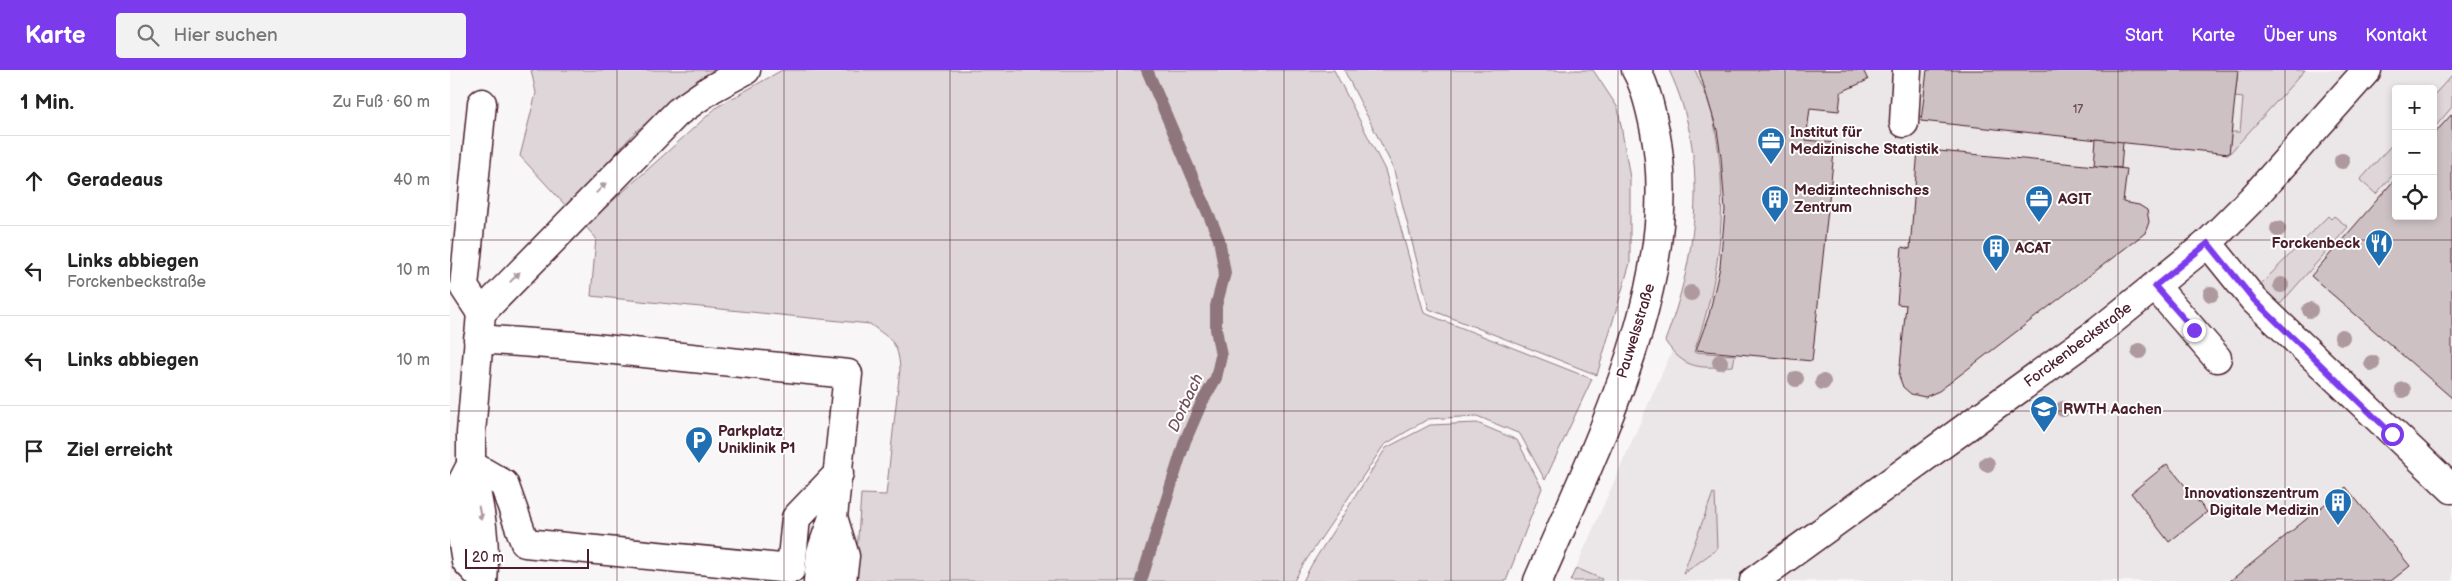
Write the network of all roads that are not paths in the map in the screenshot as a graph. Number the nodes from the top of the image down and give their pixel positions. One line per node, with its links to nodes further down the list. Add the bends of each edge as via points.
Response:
1 (746, 70): 9 (street, one-way to 1, via 678,112)
2 (1636, 70): 19 (street, Pauwelsstraße, via 1651,110 1659,153 1657,256 1626,370)
3 (1908, 70): 6 (street)
4 (2367, 70): 7 (street, Forckenbeckstraße, via 2252,199)
5 (482, 103): 9 (street, via 464,287)
6 (1904, 123)
7 (2208, 243): 8 (street, Forckenbeckstraße); 13 (street, via 2254,300)
8 (2155, 286): 10 (street); 20 (street, Forckenbeckstraße, via 1946,443)
9 (480, 326): 11 (street); 12 (street, via 575,346 848,374)
10 (2216, 358)
11 (471, 465): 15 (street, via 504,484 525,543); 16 (street, one-way to 16, via 484,534)
12 (839, 473): 14 (street); 15 (street, via 796,518)
13 (2452, 489)
14 (833, 516): 17 (street, via 821,552); 18 (street, via 845,556)
15 (790, 575)
16 (483, 580)
17 (818, 581)
18 (842, 581)
19 (1538, 581)
20 (1754, 581)

